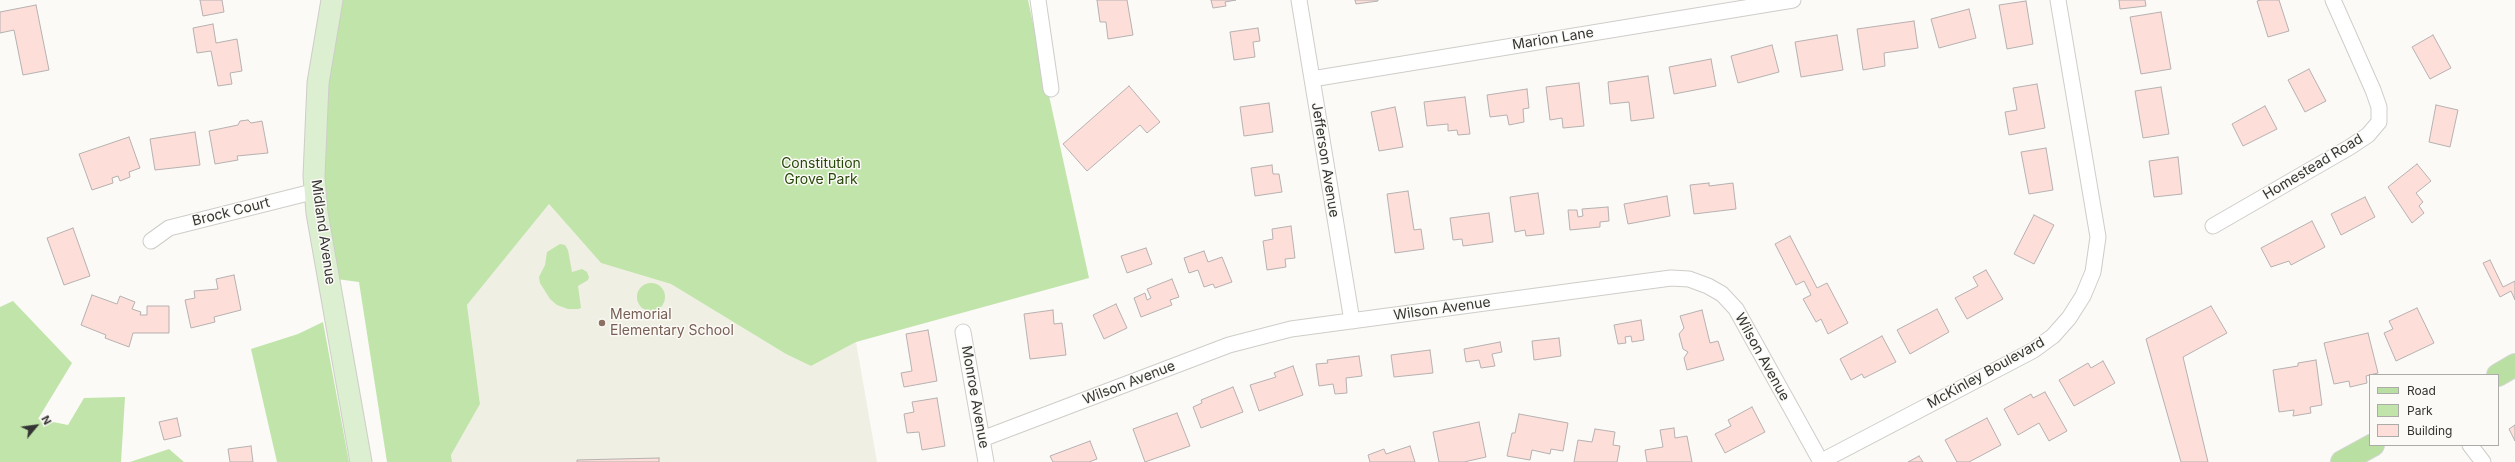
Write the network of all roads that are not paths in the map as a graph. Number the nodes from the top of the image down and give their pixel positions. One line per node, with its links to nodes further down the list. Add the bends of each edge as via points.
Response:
1 (332, 0): 9 (street, Midland Avenue, via 318,83 315,124)
2 (1038, 0): 8 (street)
3 (1299, 0): 7 (street, Jefferson Avenue)
4 (1793, 0): 7 (street, Marion Lane)
5 (2058, 0): 21 (street, McKinley Boulevard, via 2098,237 2093,272 2083,296 2053,336 2034,350)
6 (2332, 0): 10 (street, Homestead Road, via 2373,90 2379,107 2379,122 2368,135 2350,147)
7 (1312, 79): 12 (street, Jefferson Avenue)
8 (1051, 89)
9 (316, 191): 11 (street, Brock Court, via 169,228); 19 (street, Midland Avenue, via 317,213)
10 (2213, 226)
11 (151, 241)
12 (1352, 321): 16 (street, Wilson Avenue, via 1291,329 1229,345); 21 (street, Wilson Avenue, via 1671,278 1689,279 1717,292 1736,309)
13 (963, 332): 16 (street, Monroe Avenue)
14 (2515, 365): 15 (main road)
15 (2499, 374)
16 (982, 439): 20 (street, Monroe Avenue)
17 (2371, 446): 22 (main road)
18 (2471, 446): 23 (street)
19 (361, 462)
20 (986, 462)
21 (1820, 462)
22 (2342, 462)
23 (2482, 462)

